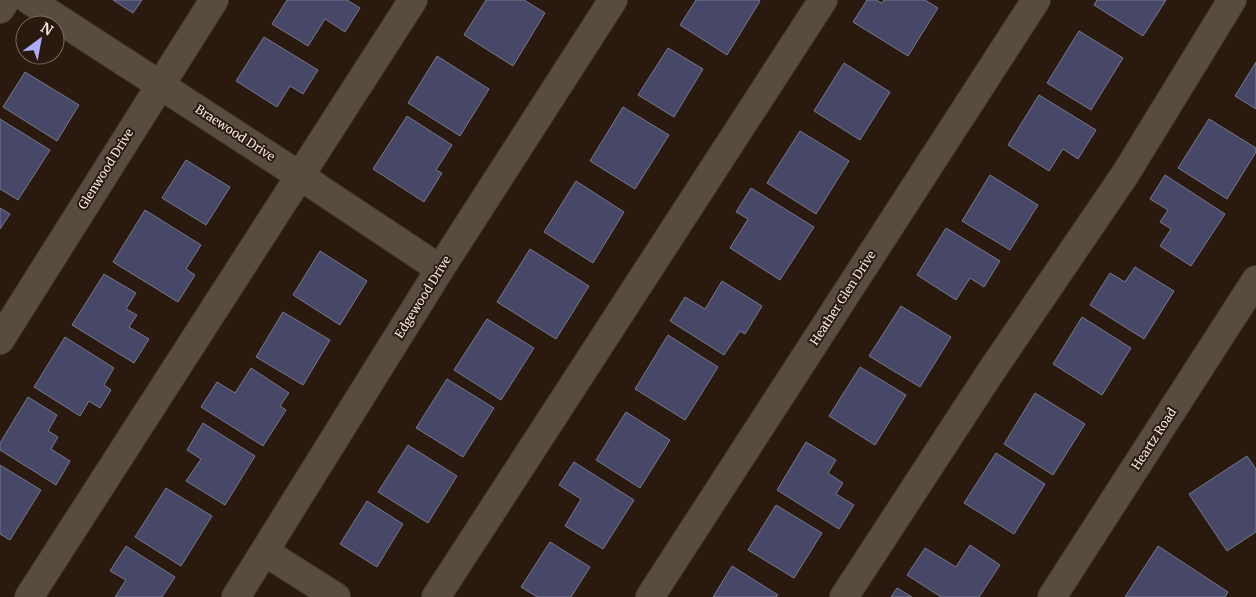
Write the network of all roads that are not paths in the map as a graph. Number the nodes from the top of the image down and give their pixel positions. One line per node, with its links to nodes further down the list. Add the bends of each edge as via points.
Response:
1 (6, 0): 9 (street)
2 (29, 0): 10 (street, Braewood Drive)
3 (214, 0): 10 (street, Glenwood Drive)
4 (413, 0): 11 (street)
5 (613, 0): 12 (street, Edgewood Drive)
6 (824, 0): 19 (street)
7 (1232, 0): 21 (street, via 1126,173)
8 (1028, 3): 20 (street, Heather Glen Drive)
9 (0, 9)
10 (160, 84): 11 (street, Braewood Drive); 14 (street, Glenwood Drive)
11 (300, 176): 12 (street, Braewood Drive); 16 (street)
12 (440, 269): 15 (street, Edgewood Drive)
13 (1251, 298): 22 (street, Heartz Road)
14 (0, 340)
15 (265, 552): 17 (street, Edgewood Drive); 18 (street)
16 (29, 597)
17 (236, 597)
18 (336, 597)
19 (436, 597)
20 (650, 597)
21 (844, 597)
22 (1052, 597)

